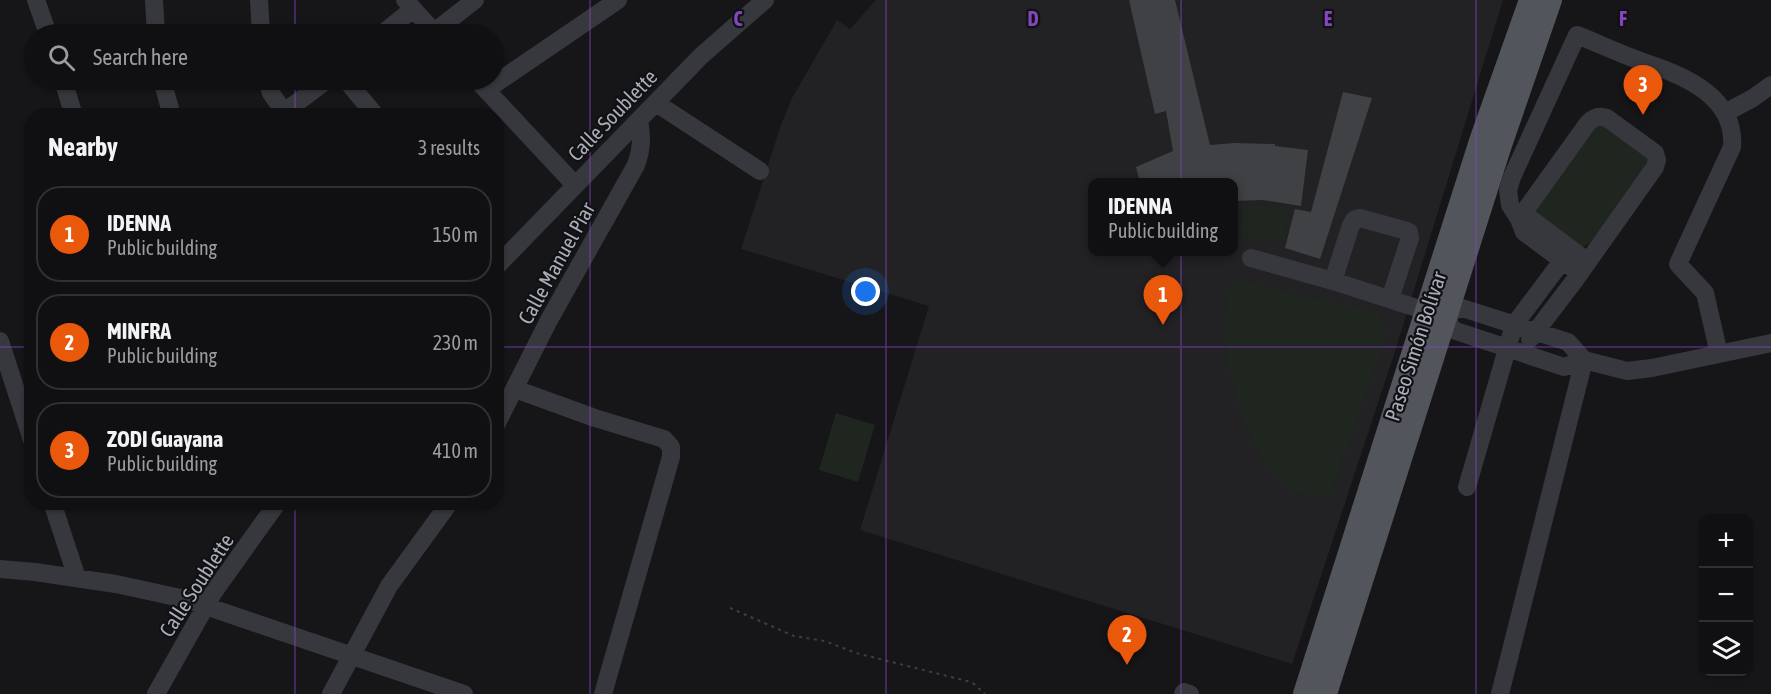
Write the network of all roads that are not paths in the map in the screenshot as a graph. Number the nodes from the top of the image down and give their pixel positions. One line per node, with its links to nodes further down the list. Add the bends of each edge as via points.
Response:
1 (36, 0): 10 (street)
2 (154, 0): 11 (street)
3 (259, 0): 12 (street)
4 (475, 0): 15 (street)
5 (618, 0): 16 (street)
6 (765, 0): 24 (street, Calle Soublette, via 701,56)
7 (1530, 0): 43 (main road, Paseo Simón Bolívar, via 1480,141)
8 (1551, 0): 43 (main road, Paseo Simón Bolívar, via 1500,148)
9 (409, 5): 13 (street); 14 (street)
10 (44, 24)
11 (155, 24)
12 (260, 24)
13 (391, 24)
14 (427, 24)
15 (446, 24)
16 (504, 71)
17 (1771, 85): 32 (street)
18 (66, 90): 25 (street)
19 (165, 90): 26 (street)
20 (270, 90): 27 (street)
21 (314, 90): 28 (street)
22 (354, 90): 29 (street)
23 (486, 90): 30 (street)
24 (656, 103): 33 (street, Calle Soublette); 34 (street)
25 (72, 108)
26 (170, 108)
27 (279, 108)
28 (290, 108)
29 (369, 108)
30 (503, 108)
31 (504, 109): 35 (street)
32 (1725, 113): 36 (street, via 1712,96 1686,79 1577,34 1509,185 1510,205); 49 (street, via 1731,127 1732,147 1678,264 1705,293)
33 (639, 120): 35 (street, Calle Soublette); 51 (street, Calle Manuel Piar, via 641,153 636,165 549,320)
34 (760, 171)
35 (575, 185): 37 (street, Calle Soublette)
36 (1519, 219): 39 (street, via 1524,232); 40 (street, via 1531,219); 40 (street, via 1597,116 1607,118 1651,149 1657,160 1655,167)
37 (504, 253)
38 (1251, 258): 41 (street)
39 (1562, 261): 40 (street); 44 (street)
40 (1583, 267): 45 (street)
41 (1333, 281): 42 (street); 42 (street, via 1355,219 1400,229 1409,232 1410,238)
42 (1390, 299): 43 (street)
43 (1436, 314): 44 (street, via 1459,307); 48 (street, via 1453,330); 68 (main road, Paseo Simón Bolívar); 69 (main road, Paseo Simón Bolívar)
44 (1514, 325): 45 (street); 48 (street)
45 (1535, 332): 48 (street); 50 (street, via 1568,342)
46 (0, 340): 52 (street)
47 (1771, 344): 49 (street)
48 (1514, 350): 50 (street, via 1564,366); 54 (street)
49 (1719, 354): 50 (street, via 1627,371)
50 (1584, 360): 70 (street)
51 (515, 390): 53 (street, Calle Manuel Piar); 65 (street, via 664,439 671,447)
52 (24, 394)
53 (504, 411)
54 (1467, 487)
55 (55, 510): 59 (street)
56 (272, 510): 60 (street, Calle Soublette)
57 (444, 510): 61 (street, via 389,586)
58 (0, 569): 59 (street)
59 (77, 578): 60 (street, via 149,590)
60 (206, 606): 61 (street); 62 (street, Calle Soublette)
61 (351, 655): 63 (street); 64 (street)
62 (156, 694)
63 (331, 694)
64 (464, 694)
65 (603, 694)
66 (1183, 694): 67 (street)
67 (1190, 694)
68 (1304, 694)
69 (1326, 694)
70 (1500, 694)

